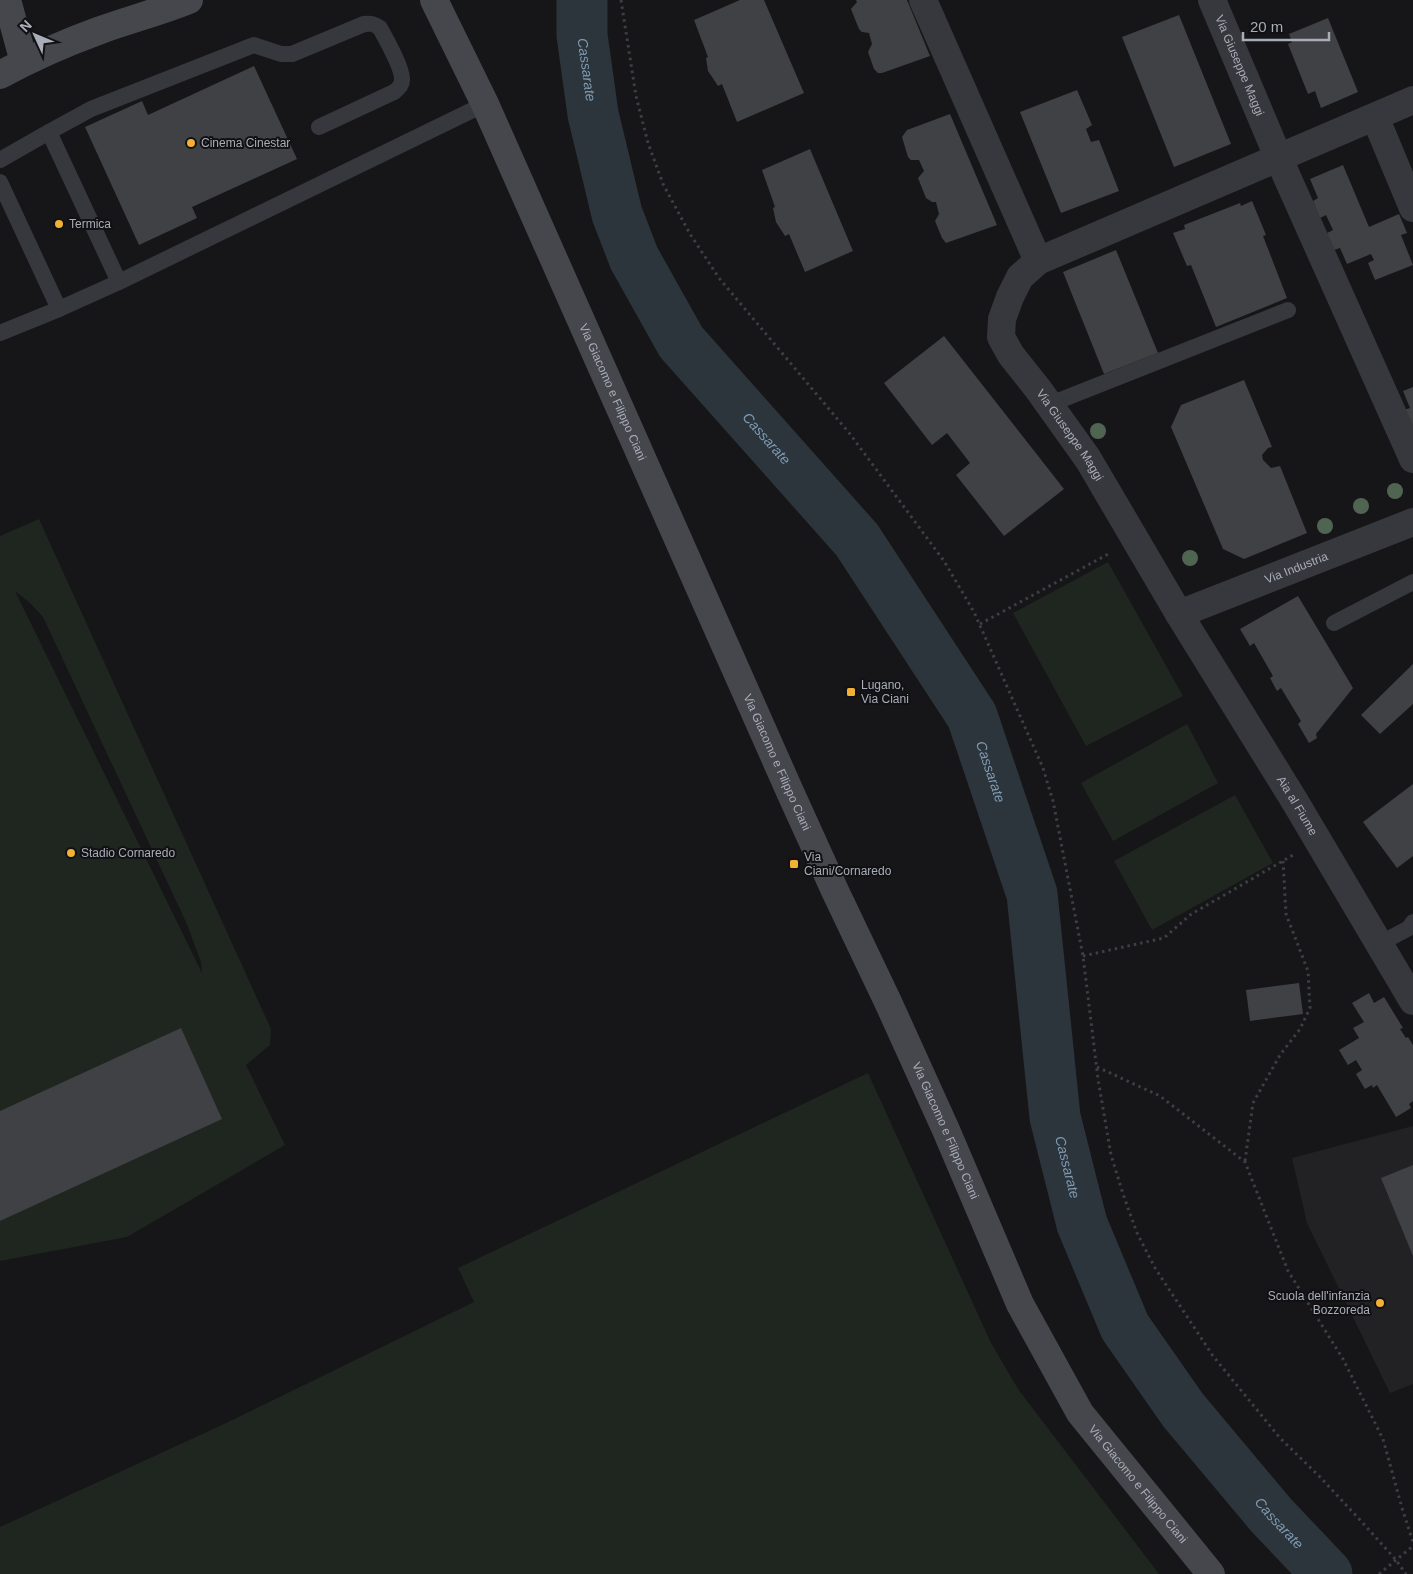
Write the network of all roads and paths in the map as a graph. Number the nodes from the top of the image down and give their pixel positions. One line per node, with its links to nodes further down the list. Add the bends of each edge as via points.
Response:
1 (7, 0): 7 (main road)
2 (189, 0): 7 (main road, via 96,32)
3 (434, 0): 10 (main road, Via Giacomo e Filippo Ciani)
4 (621, 0): 30 (path, via 636,96 648,142 663,184 690,234 719,278 850,434 944,561)
5 (923, 0): 18 (street)
6 (1212, 0): 14 (street, Via Giuseppe Maggi)
7 (24, 62): 8 (main road)
8 (0, 75)
9 (1413, 100): 11 (street, Via Giuseppe Maggi)
10 (485, 104): 19 (lane); 42 (main road, Via Giacomo e Filippo Ciani, via 791,794 938,1113 1020,1304 1080,1413)
11 (1375, 117): 14 (street, Via Giuseppe Maggi); 17 (street)
12 (319, 127): 13 (lane, via 399,87 401,72 375,24 364,24 292,54 281,54 254,44 91,109)
13 (49, 132): 15 (lane); 19 (lane)
14 (1279, 159): 18 (street, Via Giuseppe Maggi); 24 (street, Via Giuseppe Maggi)
15 (0, 160)
16 (0, 182): 20 (lane)
17 (1413, 208)
18 (1038, 261): 23 (street, Via Giuseppe Maggi, via 1020,277 1010,297 1002,319 1001,336)
19 (119, 282): 20 (lane)
20 (59, 309): 22 (lane)
21 (1288, 310): 23 (lane)
22 (1, 331)
23 (1048, 405): 26 (street, Via Giuseppe Maggi, via 1088,459)
24 (1413, 459)
25 (1413, 522): 28 (street, Via Industria)
26 (1135, 539): 28 (street, Via Giuseppe Maggi); 30 (path)
27 (1413, 582): 29 (lane)
28 (1179, 614): 31 (street, Aia al Fiume)
29 (1334, 623)
30 (980, 624): 35 (path, via 1046,776)
31 (1318, 841): 32 (path); 34 (street, Aia al Fiume)
32 (1283, 861): 35 (path, via 1190,915 1164,938); 38 (path, via 1286,914 1308,971 1310,1008 1253,1103)
33 (1412, 926): 34 (lane)
34 (1379, 944): 36 (street, Aia al Fiume)
35 (1083, 956): 37 (path)
36 (1413, 1001)
37 (1096, 1066): 38 (path, via 1160,1096); 41 (path, via 1111,1155 1137,1233 1155,1268 1213,1356 1258,1412)
38 (1245, 1162): 39 (path, via 1288,1271 1343,1359 1383,1439)
39 (1413, 1542)
40 (1413, 1546): 41 (path)
41 (1396, 1560): 43 (path); 44 (path)
42 (1211, 1574)
43 (1379, 1574)
44 (1406, 1574)

